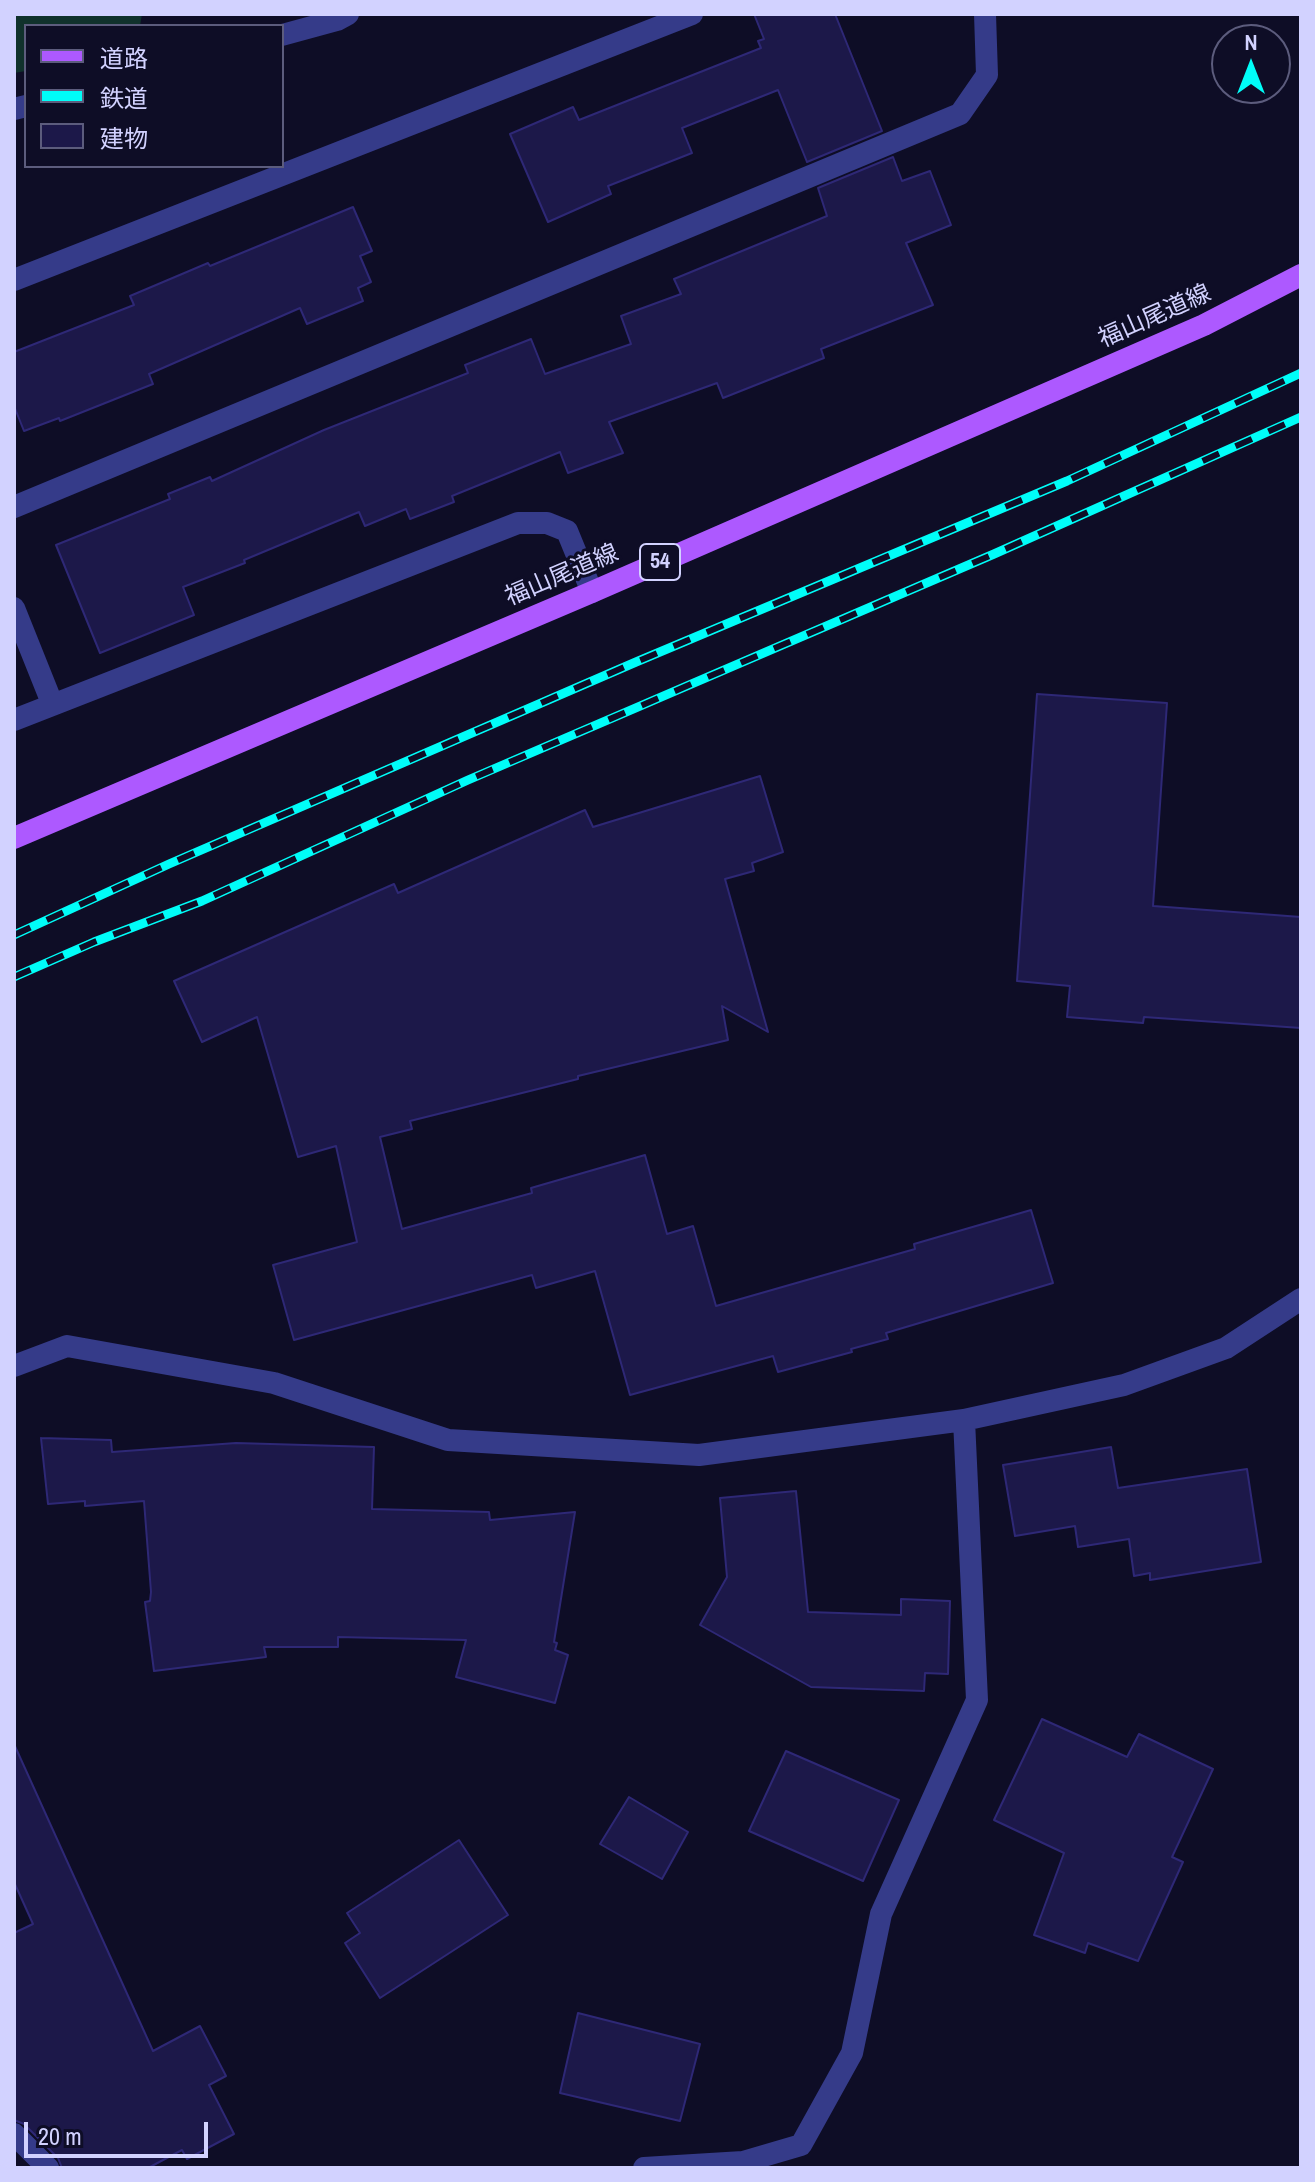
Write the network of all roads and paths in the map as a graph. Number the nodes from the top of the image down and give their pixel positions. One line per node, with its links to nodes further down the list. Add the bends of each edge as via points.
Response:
1 (348, 14): 4 (street)
2 (692, 14): 6 (street)
3 (985, 14): 7 (street, via 987,75 960,114)
4 (284, 34)
5 (1301, 275): 8 (main road, 福山尾道線 / 54, via 1190,332)
6 (14, 280)
7 (14, 507)
8 (592, 592): 10 (street, via 567,531 547,523 518,523); 12 (main road, 福山尾道線 / 54)
9 (14, 608): 10 (street)
10 (52, 703): 11 (street)
11 (14, 720)
12 (14, 838)
13 (1301, 1299): 15 (street, via 1226,1348 1124,1385)
14 (14, 1366): 15 (street, via 67,1346 274,1383 448,1440 699,1455)
15 (964, 1420): 18 (street, via 977,1700 881,1914 852,2053 801,2145 743,2162)
16 (14, 2134): 17 (street)
17 (48, 2168)
18 (644, 2168)

